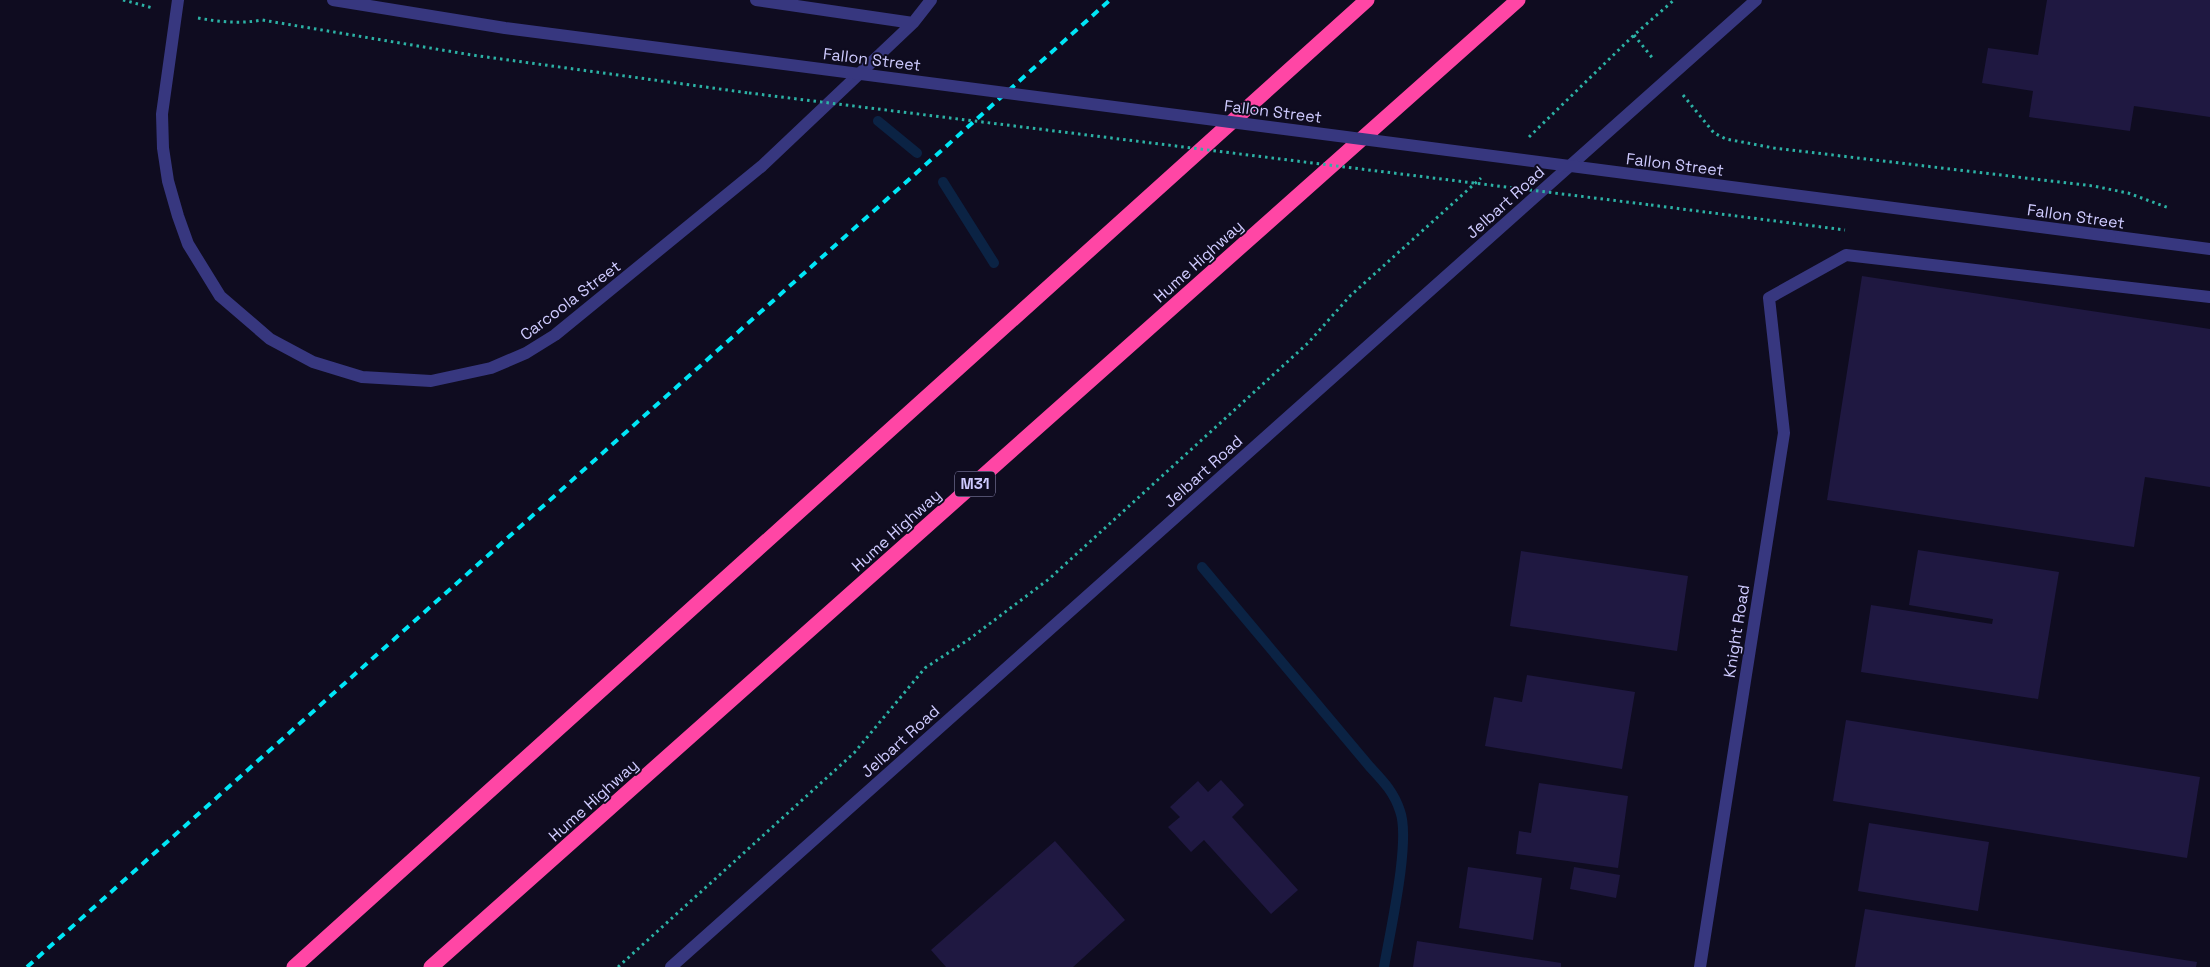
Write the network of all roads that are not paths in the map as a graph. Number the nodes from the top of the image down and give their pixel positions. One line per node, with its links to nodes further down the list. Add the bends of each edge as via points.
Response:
1 (178, 0): 8 (street, Carcoola Street, via 162,114 163,148 168,181 188,244 220,296 270,339 313,362 362,377 431,381 491,368 526,353 555,335 762,166)
2 (333, 0): 9 (street, Fallon Street, bridge, via 505,28)
3 (756, 0): 8 (street)
4 (932, 0): 8 (street, Carcoola Street)
5 (1367, 0): 11 (highway)
6 (1518, 0): 12 (highway, Hume Highway / M31)
7 (1756, 0): 13 (street, Jelbart Road)
8 (913, 23)
9 (2210, 250)
10 (2210, 297): 14 (street, Knight Road, via 1846,255 1769,298 1784,433)
11 (294, 967)
12 (432, 967)
13 (671, 967)
14 (1700, 967)

